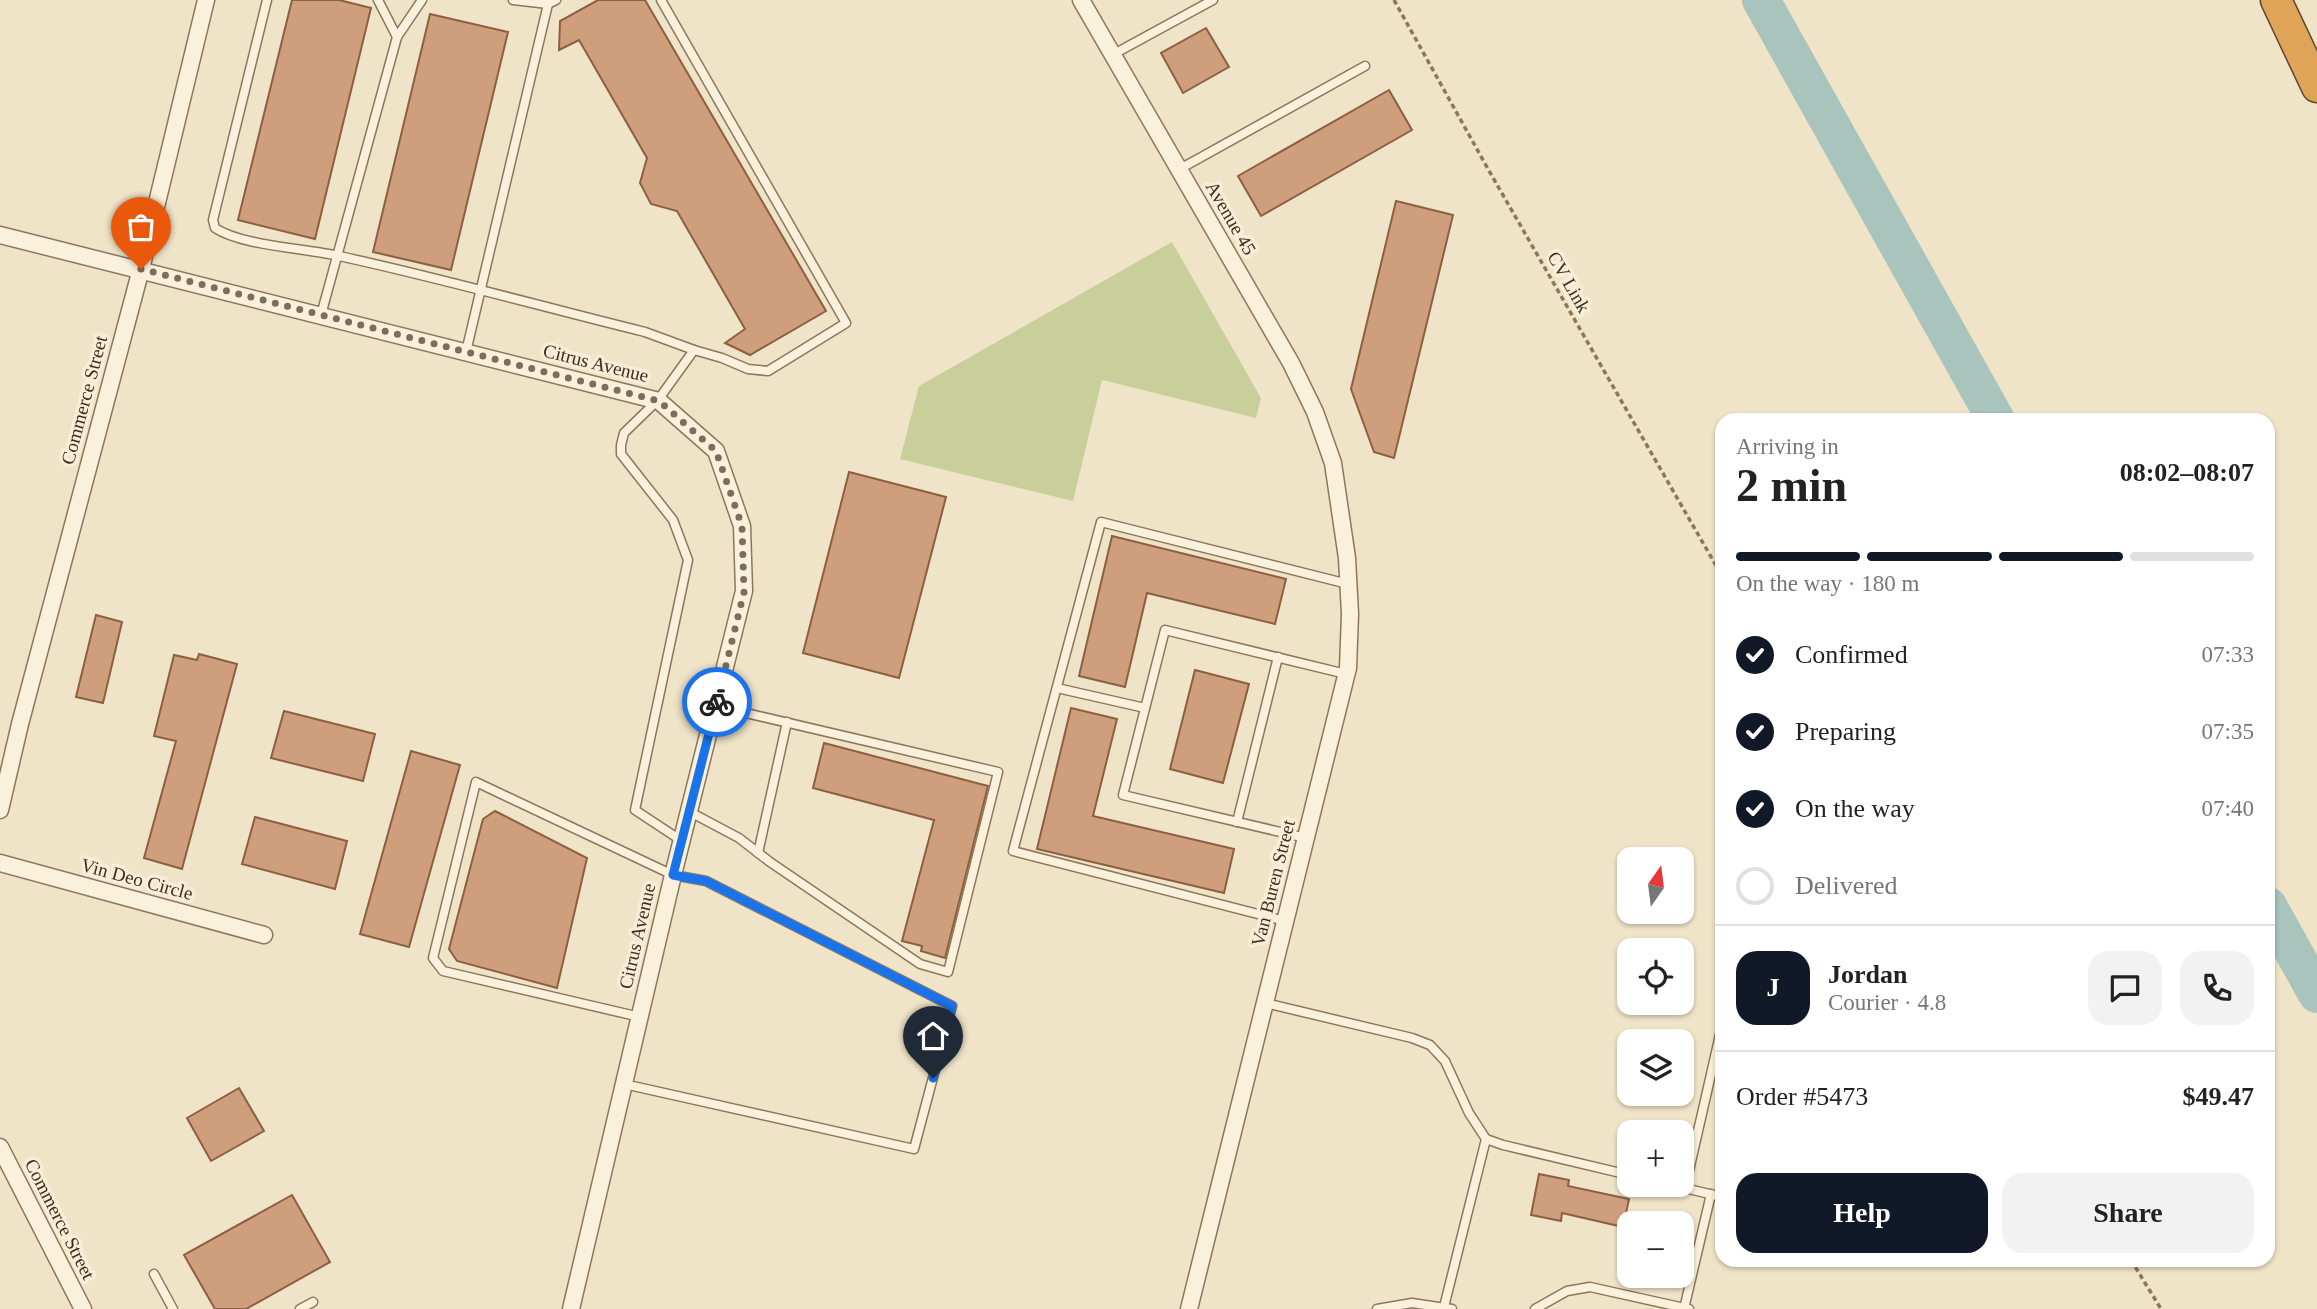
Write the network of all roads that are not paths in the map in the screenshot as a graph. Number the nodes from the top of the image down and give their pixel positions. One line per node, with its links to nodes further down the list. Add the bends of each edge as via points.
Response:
1 (206, 0): 18 (street, Commerce Street)
2 (267, 0): 17 (lane, via 213,220 215,228 249,240)
3 (378, 0): 11 (lane)
4 (422, 0): 11 (lane)
5 (513, 0): 10 (lane)
6 (661, 0): 21 (lane, via 846,323 768,371 748,369)
7 (1081, 0): 12 (street, Avenue 45)
8 (1213, 0): 12 (lane)
9 (2276, 0): 14 (highway)
10 (552, 2): 19 (lane)
11 (397, 37): 17 (lane)
12 (1112, 55): 15 (street, Avenue 45)
13 (1365, 66): 15 (lane)
14 (2317, 87)
15 (1178, 170): 24 (street, Avenue 45, via 1291,363)
16 (0, 235): 18 (street, Citrus Avenue)
17 (337, 256): 19 (lane); 20 (lane)
18 (141, 269): 20 (street, Citrus Avenue); 32 (street, Commerce Street)
19 (481, 291): 21 (lane, via 645,332); 22 (lane)
20 (321, 315): 22 (street, Citrus Avenue)
21 (694, 350): 23 (lane)
22 (466, 352): 23 (street, Citrus Avenue)
23 (658, 400): 29 (street, Citrus Avenue, via 716,451 742,526 744,592); 36 (lane, via 624,433 621,454 673,520 688,559 635,810)
24 (1333, 463): 25 (street, Van Buren Street)
25 (1348, 584): 27 (street, Van Buren Street); 28 (lane, via 1101,522)
26 (1279, 657): 27 (lane); 30 (lane, via 1165,629); 34 (lane)
27 (1346, 674): 35 (street, Van Buren Street)
28 (1057, 688): 30 (lane); 40 (lane, via 1013,851)
29 (716, 706): 31 (lane); 33 (street, Citrus Avenue)
30 (1145, 708): 34 (lane, via 1123,795)
31 (787, 722): 37 (lane); 37 (lane, via 998,772 948,972 920,964)
32 (0, 810)
33 (690, 812): 36 (street, Citrus Avenue); 37 (lane)
34 (1237, 822): 35 (lane)
35 (1306, 838): 40 (street, Van Buren Street)
36 (682, 841): 39 (street, Citrus Avenue)
37 (758, 853)
38 (0, 863): 41 (street, Vin Deo Circle)
39 (673, 875): 43 (street, Citrus Avenue); 43 (lane, via 476,782 433,958 443,971); 45 (lane, via 706,881 952,1006 914,1149)
40 (1285, 921): 42 (street, Van Buren Street)
41 (264, 935)
42 (1265, 1003): 46 (lane, via 1430,1045 1445,1061); 60 (street, Van Buren Street)
43 (639, 1017): 45 (street, Citrus Avenue)
44 (1715, 1057): 48 (lane)
45 (624, 1084): 59 (street, Citrus Avenue)
46 (1486, 1139): 49 (lane); 55 (lane)
47 (0, 1147): 56 (street, Commerce Street)
48 (1694, 1149)
49 (1617, 1172)
50 (1694, 1190): 51 (lane)
51 (1711, 1194): 52 (lane); 63 (lane)
52 (1715, 1195)
53 (154, 1274): 57 (lane)
54 (313, 1301): 58 (lane)
55 (1448, 1308): 61 (lane, via 1412,1303)
56 (83, 1309)
57 (173, 1309)
58 (300, 1309)
59 (571, 1309)
60 (1189, 1309)
61 (1377, 1309)
62 (1535, 1309): 63 (lane, via 1567,1291 1590,1287)
63 (1686, 1309)

